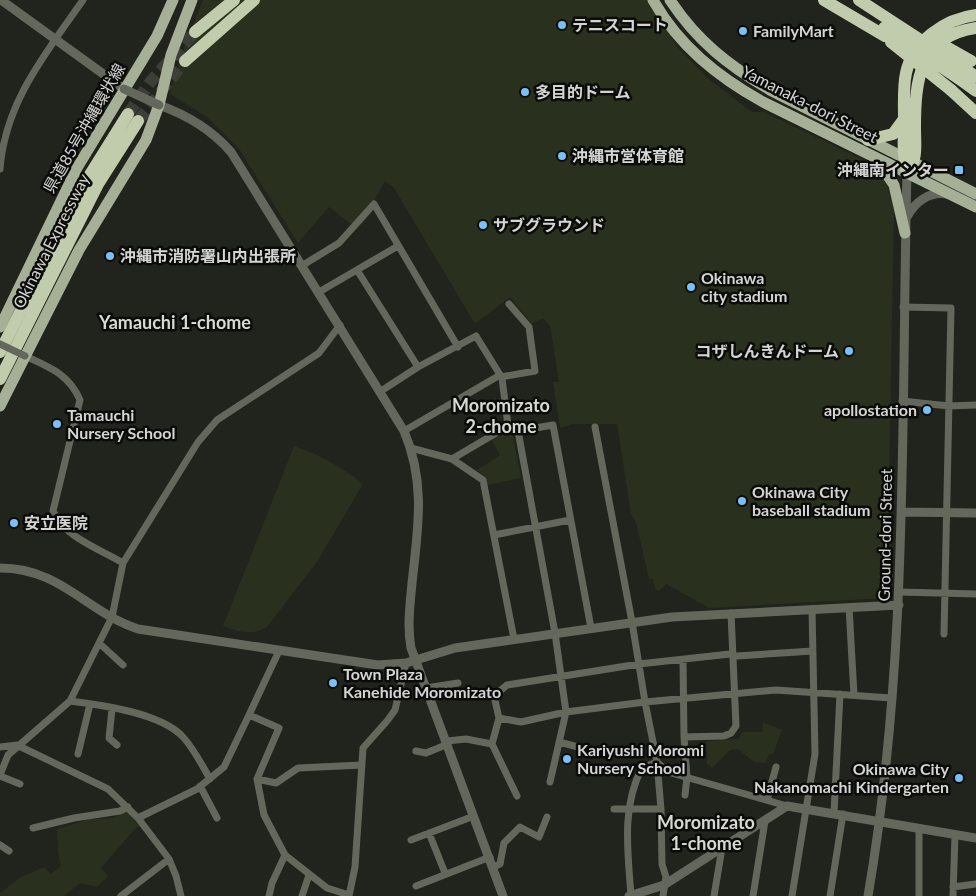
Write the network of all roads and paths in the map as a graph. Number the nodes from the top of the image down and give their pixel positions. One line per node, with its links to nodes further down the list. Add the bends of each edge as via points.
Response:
1 (83, 0): 16 (street)
2 (173, 0): 20 (main road, 県道85号沖縄環状線, via 157,36)
3 (192, 0): 22 (main road, via 172,54)
4 (234, 0): 15 (highway)
5 (254, 0): 17 (highway)
6 (653, 0): 28 (main road, Yamanaka-dori Street, via 683,44 721,76 764,102)
7 (670, 0): 27 (main road, Yamanaka-dori Street, via 704,44 729,63 770,90)
8 (824, 0): 23 (highway, bridge, via 885,36)
9 (837, 0): 18 (highway, bridge, via 884,28)
10 (859, 0): 18 (highway, bridge)
11 (863, 0): 18 (highway, bridge)
12 (1, 1): 16 (street)
13 (976, 15): 24 (highway, via 948,23 933,32 916,50 907,72)
14 (976, 28): 29 (highway, via 952,35 937,45 926,59 918,78)
15 (195, 32)
16 (56, 40): 20 (street); 26 (street, via 26,84)
17 (185, 60)
18 (967, 68): 19 (highway); 21 (highway)
19 (976, 77)
20 (124, 89): 22 (street, bridge); 43 (main road, 県道85号沖縄環状線, via 77,168)
21 (976, 91)
22 (159, 105): 37 (street, via 194,120 225,145); 47 (main road, via 146,140 79,250)
23 (976, 113)
24 (904, 119): 27 (highway, via 893,134); 29 (highway)
25 (0, 126): 26 (street)
26 (7, 130): 30 (street)
27 (868, 140): 29 (main road, Yamanaka-dori Street)
28 (870, 154): 29 (main road, Yamanaka-dori Street); 35 (main road, via 880,162 894,185)
29 (908, 164): 31 (main road, Yamanaka-dori Street); 32 (main road, Yamanaka-dori Street); 34 (street, Ground-dori Street)
30 (0, 169)
31 (976, 194)
32 (952, 195): 33 (main road, Yamanaka-dori Street); 34 (street, via 924,198 912,207)
33 (976, 207)
34 (906, 220): 35 (street, Ground-dori Street)
35 (905, 233): 41 (street, Ground-dori Street)
36 (398, 246): 37 (street, via 374,204 339,243); 38 (street); 45 (street)
37 (303, 265): 39 (street)
38 (357, 270): 39 (street); 48 (street)
39 (319, 292): 42 (street)
40 (509, 304): 49 (street, via 528,327 535,372)
41 (903, 307): 52 (street, Ground-dori Street); 55 (street, via 951,308)
42 (340, 325): 51 (street); 68 (street, via 319,353 217,420 198,442)
43 (0, 327)
44 (0, 344): 47 (street, bridge)
45 (458, 347): 48 (street); 49 (street, via 476,336)
46 (0, 352): 50 (highway, Okinawa Expressway, via 84,186 133,117)
47 (25, 356): 54 (main road); 68 (street, via 59,372 74,386 80,400 53,511 56,518 66,530)
48 (418, 367): 51 (street)
49 (500, 376): 56 (street); 58 (street)
50 (0, 379)
51 (381, 391): 58 (street)
52 (902, 401): 55 (street); 62 (street, Ground-dori Street)
53 (976, 405): 55 (street)
54 (0, 406)
55 (949, 406): 63 (street)
56 (508, 426): 59 (street); 61 (street)
57 (595, 427): 78 (street)
58 (404, 430): 60 (street)
59 (518, 431): 65 (street, via 553,425); 66 (street)
60 (411, 448): 61 (street); 88 (street, via 420,500 409,614)
61 (452, 458): 67 (street, via 483,480)
62 (901, 512): 63 (street); 70 (street, Ground-dori Street)
63 (947, 513): 64 (street); 71 (street)
64 (976, 513)
65 (570, 520): 66 (street); 79 (street)
66 (535, 527): 67 (street); 80 (street)
67 (494, 535): 82 (street)
68 (123, 563): 77 (street)
69 (0, 568): 77 (street, via 26,570 48,577)
70 (899, 592): 71 (street); 73 (street, Ground-dori Street)
71 (946, 592): 72 (street); 81 (street)
72 (976, 594)
73 (898, 605): 74 (street); 99 (street, Ground-dori Street)
74 (849, 607): 75 (street); 97 (street)
75 (812, 609): 76 (street); 85 (street)
76 (732, 613): 78 (street); 86 (street)
77 (112, 617): 83 (street); 84 (street, via 138,628)
78 (632, 622): 79 (street); 89 (street)
79 (591, 628): 80 (street)
80 (555, 633): 82 (street); 91 (street)
81 (944, 634)
82 (514, 639): 88 (street, via 450,649)
83 (99, 643): 90 (street); 100 (street)
84 (279, 650): 88 (street, via 371,665); 105 (street)
85 (813, 651): 86 (street); 94 (street)
86 (733, 655): 87 (street); 95 (street)
87 (683, 660): 89 (street); 98 (street)
88 (411, 661): 93 (street); 118 (street, via 395,710 363,748)
89 (638, 664): 91 (street); 101 (street)
90 (123, 666)
91 (561, 675): 104 (street); 106 (street, via 502,688 494,696)
92 (458, 682): 93 (street)
93 (426, 688): 108 (street)
94 (814, 692): 95 (street, via 776,690); 96 (street); 132 (street, via 815,754)
95 (735, 694): 98 (street); 107 (street, via 736,726 732,733)
96 (840, 694): 97 (street); 136 (street)
97 (854, 695): 99 (street)
98 (683, 697): 101 (street); 107 (street)
99 (891, 698): 142 (street, Ground-dori Street)
100 (70, 701): 102 (street); 111 (street)
101 (645, 702): 104 (street); 117 (street)
102 (90, 704): 103 (street); 116 (street)
103 (112, 709): 112 (street, via 109,738); 122 (street, via 135,712 182,735)
104 (566, 712): 106 (street, via 521,722); 109 (street)
105 (249, 715): 122 (street, via 232,754 224,767); 123 (street, via 280,728)
106 (499, 718): 110 (street)
107 (684, 737): 121 (street)
108 (447, 742): 110 (street, via 466,739); 114 (street, via 426,753); 137 (street)
109 (559, 742): 115 (street); 124 (street)
110 (492, 744): 128 (street)
111 (17, 745): 113 (street); 120 (street, via 8,755); 131 (street, via 108,789)
112 (117, 746)
113 (0, 747)
114 (416, 751)
115 (596, 752)
116 (78, 754)
117 (657, 762): 121 (street, via 668,772); 134 (street); 135 (street, via 642,768)
118 (362, 765): 123 (street, via 298,768 276,783); 162 (street, via 355,867)
119 (776, 767): 129 (street)
120 (0, 775): 125 (street)
121 (687, 777): 127 (street); 129 (street)
122 (210, 779): 126 (street)
123 (257, 779): 152 (street, via 264,814)
124 (550, 782)
125 (20, 784)
126 (200, 786): 139 (street); 140 (street)
127 (685, 795)
128 (517, 796)
129 (767, 800): 130 (street)
130 (787, 806): 132 (street); 141 (street)
131 (128, 807): 139 (street); 143 (street)
132 (806, 808): 136 (street); 172 (street)
133 (614, 809): 135 (street)
134 (662, 809): 135 (street); 159 (street)
135 (628, 810): 168 (street)
136 (839, 814): 142 (street); 173 (street)
137 (474, 816): 145 (street); 153 (street)
138 (547, 817): 155 (street, via 539,837 520,827 504,843 500,864)
139 (138, 818): 154 (street)
140 (217, 818)
141 (765, 821): 150 (street); 171 (street)
142 (881, 821): 144 (street); 174 (street, Ground-dori Street)
143 (33, 828)
144 (919, 829): 146 (street); 175 (street)
145 (429, 833): 148 (street); 156 (street)
146 (955, 835): 147 (street); 161 (street)
147 (976, 838)
148 (411, 840)
149 (0, 845): 151 (street)
150 (722, 848): 159 (street); 170 (street)
151 (9, 851)
152 (285, 855): 157 (street); 165 (street)
153 (490, 857): 155 (street); 156 (street)
154 (169, 859): 163 (street); 164 (street)
155 (493, 867): 167 (street)
156 (445, 873): 160 (street)
157 (310, 875): 162 (street, via 327,888); 166 (street)
158 (976, 884): 161 (street)
159 (664, 885): 168 (street); 169 (street)
160 (416, 886)
161 (953, 887): 176 (street)
162 (349, 895)
163 (121, 896)
164 (181, 896)
165 (269, 896)
166 (302, 896)
167 (503, 896)
168 (630, 896)
169 (664, 896)
170 (714, 896)
171 (753, 896)
172 (792, 896)
173 (830, 896)
174 (868, 896)
175 (919, 896)
176 (953, 896)

